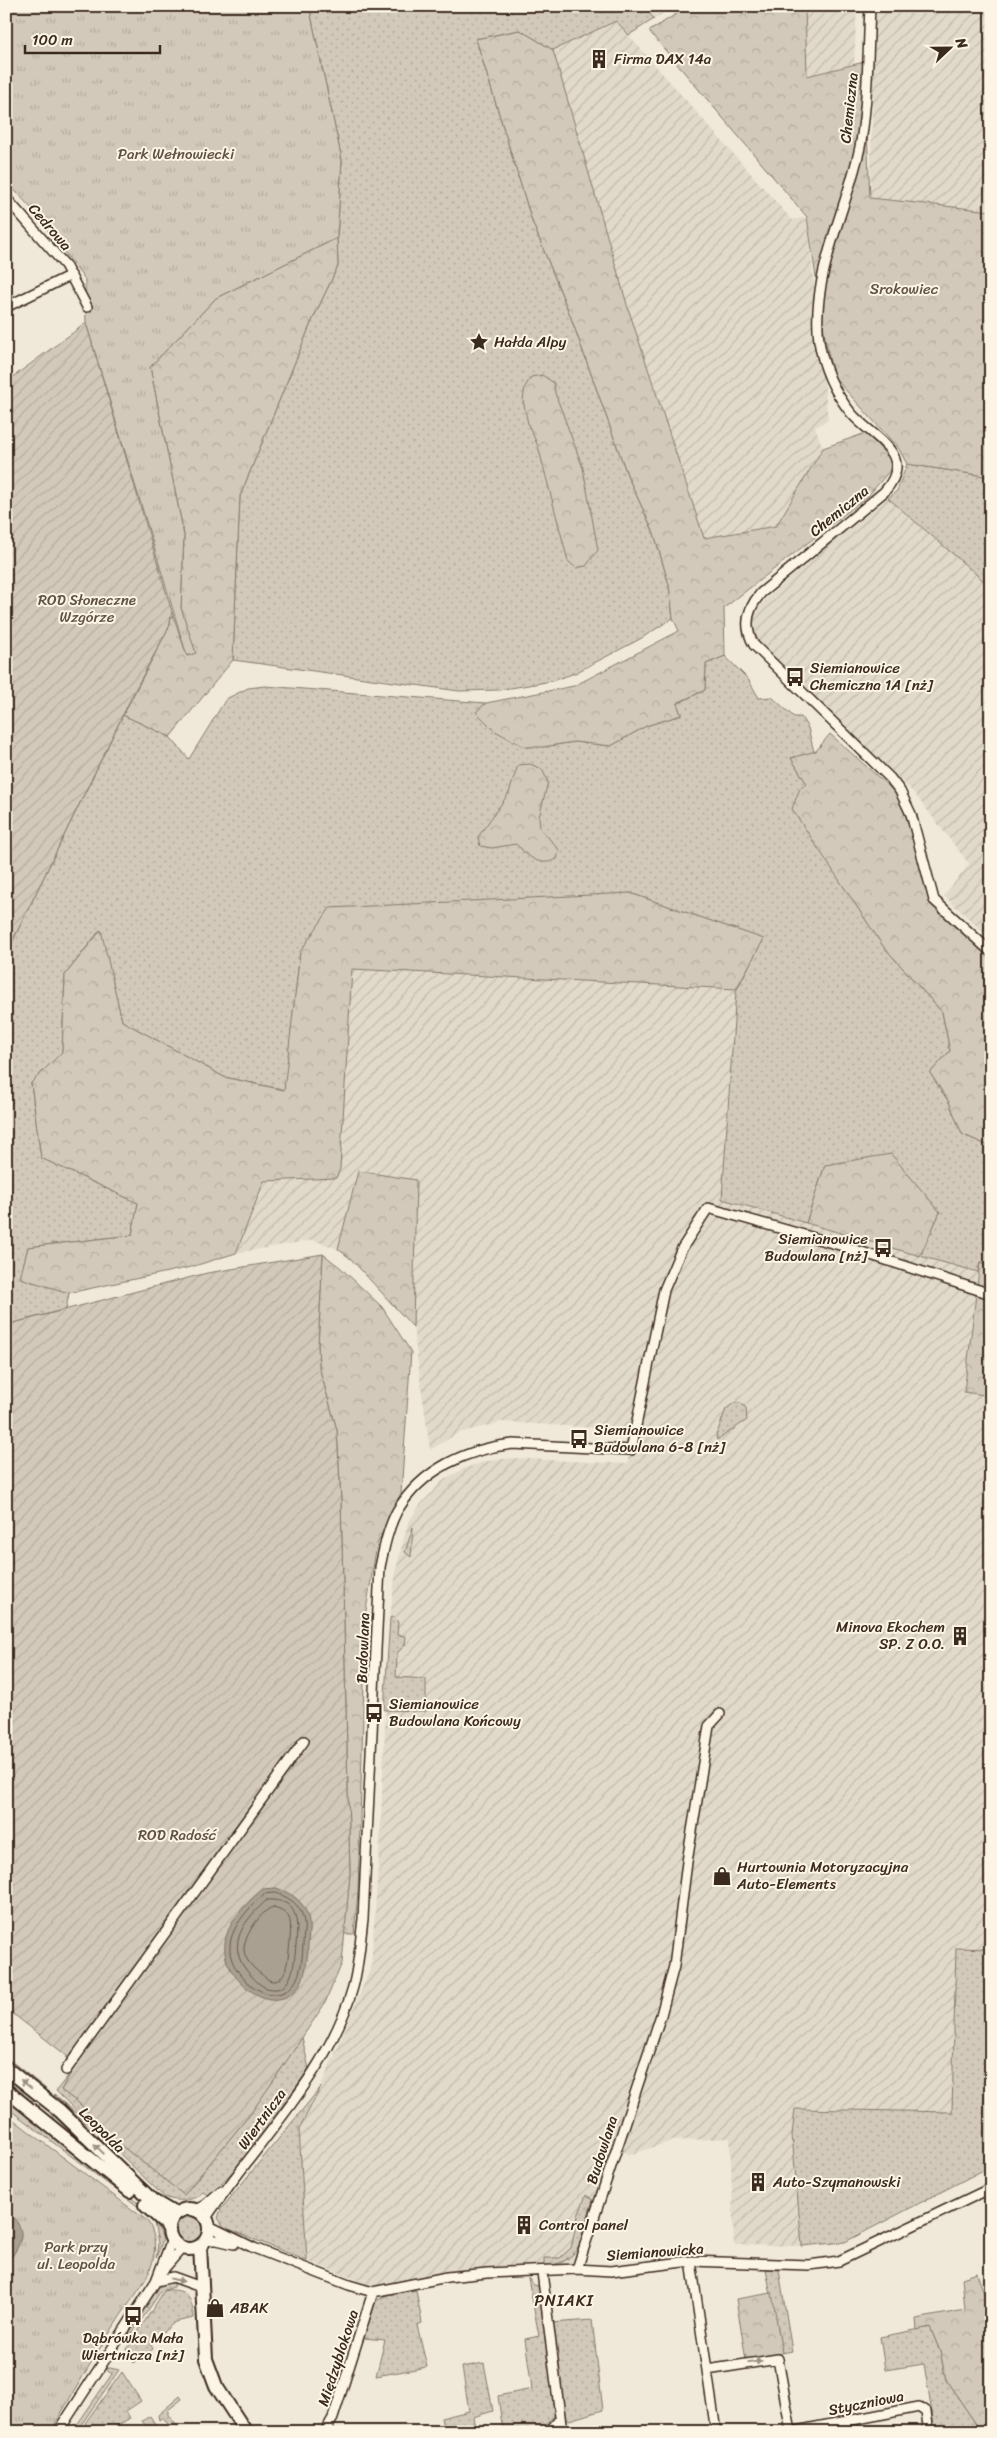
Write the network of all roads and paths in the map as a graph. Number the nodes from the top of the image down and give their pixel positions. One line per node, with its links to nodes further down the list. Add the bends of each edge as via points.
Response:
1 (870, 6): 6 (street, Chemiczna, via 867,90 861,142 824,275 818,316 819,340 829,378 840,398 851,413 892,450 896,475 884,492 761,593 749,612 747,628 754,645 900,791 911,814 934,900)
2 (6, 198): 3 (street, Cedrowa)
3 (71, 275): 4 (street, Cedrowa); 5 (street, Cedrowa)
4 (87, 306)
5 (6, 308)
6 (991, 952)
7 (991, 1294): 10 (street, Budowlana, via 843,1246 708,1208 681,1250 664,1290 631,1450 513,1444 474,1451 445,1464 421,1482 398,1511 387,1536 380,1567 358,1966 345,2010)
8 (720, 1714): 24 (street, Budowlana, via 709,1726 674,1966 653,2041)
9 (304, 1741): 12 (street)
10 (317, 2066): 16 (street, Wiertnicza, via 273,2129)
11 (6, 2068): 14 (street, Leopolda, one-way to 11)
12 (66, 2070)
13 (6, 2090): 15 (street, Leopolda)
14 (45, 2099): 15 (street); 19 (street, Leopolda, one-way to 14, via 153,2200)
15 (35, 2112): 21 (street, Leopolda, via 111,2174)
16 (227, 2186): 18 (street, Wiertnicza); 20 (street, Wiertnicza)
17 (991, 2188): 23 (street, Siemianowicka, via 839,2261 809,2264)
18 (195, 2210): 19 (street, via 181,2210); 20 (street)
19 (175, 2214): 21 (street, via 170,2222)
20 (208, 2222): 21 (street); 22 (street, Siemianowicka)
21 (186, 2242): 22 (street, Siemianowicka, via 218,2240); 26 (street); 27 (street)
22 (254, 2248): 28 (street, Siemianowicka)
23 (691, 2262): 24 (street, Siemianowicka, via 611,2271); 29 (street)
24 (577, 2269): 25 (street, Siemianowicka)
25 (542, 2272): 28 (street, Siemianowicka, via 447,2277); 30 (street)
26 (157, 2278): 27 (street, one-way to 27, via 173,2277); 31 (street)
27 (200, 2291): 32 (street, via 206,2359 216,2386)
28 (373, 2292): 33 (street, Międzyblokowa, via 333,2418)
29 (707, 2370): 36 (street); 37 (street, Styczniowa, one-way to 37, via 778,2359)
30 (560, 2419): 34 (street); 35 (street)
31 (58, 2432)
32 (246, 2432)
33 (325, 2432)
34 (549, 2432)
35 (562, 2432)
36 (716, 2432)
37 (791, 2432): 38 (street, Styczniowa, via 918,2407 926,2412)
38 (929, 2432)

